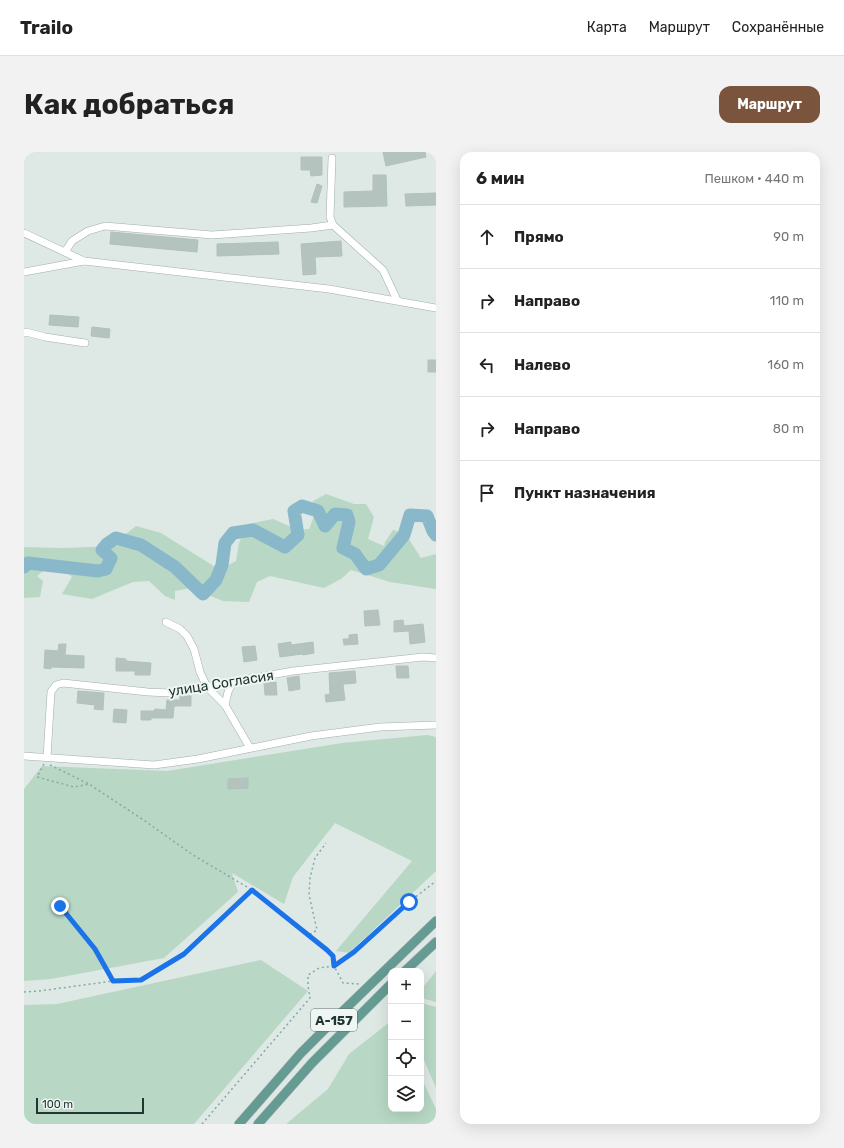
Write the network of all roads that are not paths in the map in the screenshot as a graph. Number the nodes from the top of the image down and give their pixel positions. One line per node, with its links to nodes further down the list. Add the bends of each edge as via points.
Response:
1 (332, 158): 2 (street, via 330,217)
2 (333, 225): 4 (street, via 212,235 105,226 88,231 72,241); 7 (street, via 383,270)
3 (24, 233): 4 (street)
4 (65, 252): 5 (street)
5 (84, 261): 6 (street); 7 (street, via 329,289)
6 (24, 272)
7 (397, 300): 8 (street)
8 (436, 308)
9 (24, 333): 10 (street)
10 (85, 343)
11 (166, 622): 14 (street, via 187,636)
12 (436, 658): 13 (street, улица Согласия, via 424,657 293,671)
13 (233, 682): 14 (street, улица Согласия); 15 (street)
14 (207, 687): 15 (street); 19 (street, улица Согласия, via 171,693 63,683 56,685 51,692)
15 (225, 705): 17 (street)
16 (436, 725): 17 (street, via 380,727 311,736)
17 (250, 748): 19 (street, via 198,759 154,764)
18 (24, 756): 19 (street)
19 (48, 757)
20 (436, 921): 25 (main road, А-157, via 301,1054)
21 (436, 942): 22 (main road)
22 (408, 968)
23 (388, 987): 24 (main road, А-157)
24 (286, 1092): 26 (main road, А-157); 27 (main road)
25 (239, 1124)
26 (258, 1124)
27 (263, 1124)

